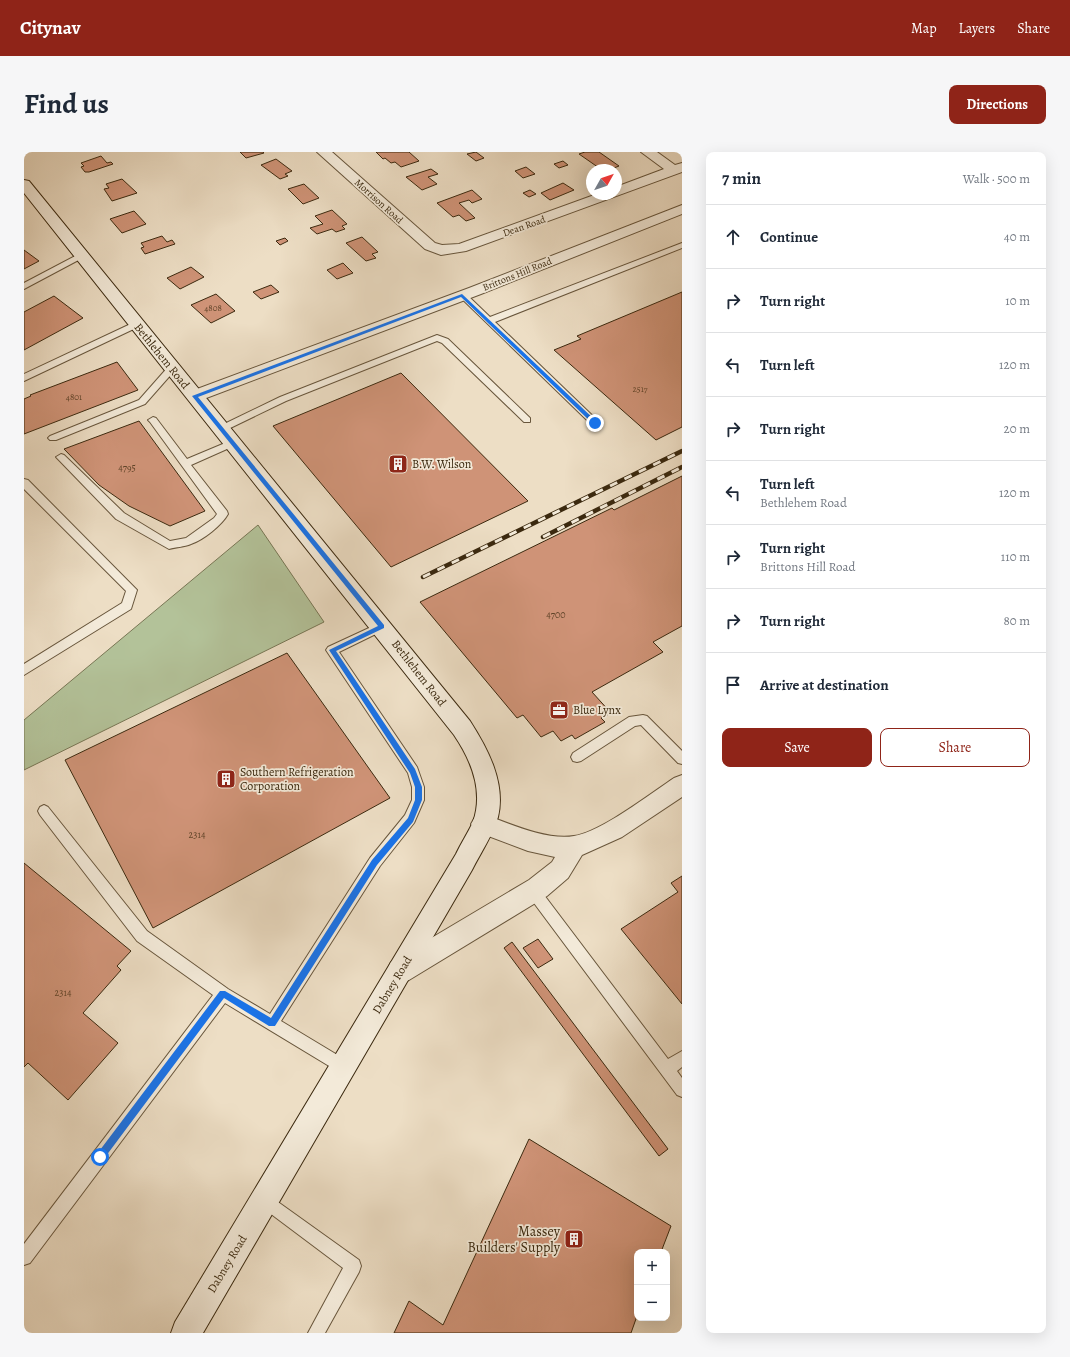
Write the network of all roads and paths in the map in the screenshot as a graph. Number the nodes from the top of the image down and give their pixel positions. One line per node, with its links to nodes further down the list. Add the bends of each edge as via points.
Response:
1 (324, 152): 9 (street, Morrison Road)
2 (648, 152): 3 (street)
3 (678, 168): 5 (street)
4 (24, 184): 10 (street, Bethlehem Road)
5 (622, 190)
6 (593, 200): 9 (street, Dean Road, via 461,248)
7 (682, 209): 12 (street, Brittons Hill Road)
8 (682, 245): 13 (lane)
9 (436, 249)
10 (82, 256): 11 (lane); 14 (street, Bethlehem Road)
11 (24, 286)
12 (462, 295): 13 (lane); 17 (street, Brittons Hill Road)
13 (488, 320): 20 (lane)
14 (137, 324): 15 (street, Bethlehem Road); 16 (lane)
15 (172, 368): 17 (street, Bethlehem Road); 22 (lane, via 142,402)
16 (24, 378)
17 (195, 396): 21 (street, Bethlehem Road)
18 (153, 420): 25 (lane)
19 (527, 420): 21 (lane, via 445,341 437,338 283,399)
20 (595, 423)
21 (221, 428): 23 (street, Bethlehem Road)
22 (53, 438)
23 (233, 443): 25 (lane); 27 (street, Bethlehem Road)
24 (61, 457): 25 (lane, via 120,516 169,545 189,541 218,521 223,514)
25 (185, 464)
26 (24, 484): 28 (lane, via 132,590 127,606)
27 (382, 626): 33 (street, Bethlehem Road, via 475,747 487,788 486,816); 38 (lane, via 332,650 413,771 418,787 418,800 410,819 375,862)
28 (24, 670)
29 (577, 757): 30 (lane, via 633,721 643,720)
30 (682, 759)
31 (682, 785): 34 (street, via 613,829)
32 (44, 811): 37 (lane, via 142,936)
33 (483, 824): 34 (street, via 528,841); 36 (street, Dabney Road, via 464,862)
34 (574, 847): 35 (street, via 554,876)
35 (533, 891): 36 (street); 41 (lane)
36 (400, 971): 40 (street, Dabney Road)
37 (223, 994): 38 (lane); 44 (lane)
38 (272, 1023): 40 (lane)
39 (682, 1058): 41 (lane)
40 (344, 1067): 43 (street, Dabney Road)
41 (667, 1069): 42 (lane)
42 (682, 1090)
43 (264, 1200): 45 (street, Dabney Road); 46 (lane, via 353,1266)
44 (24, 1257)
45 (186, 1333)
46 (316, 1333)

